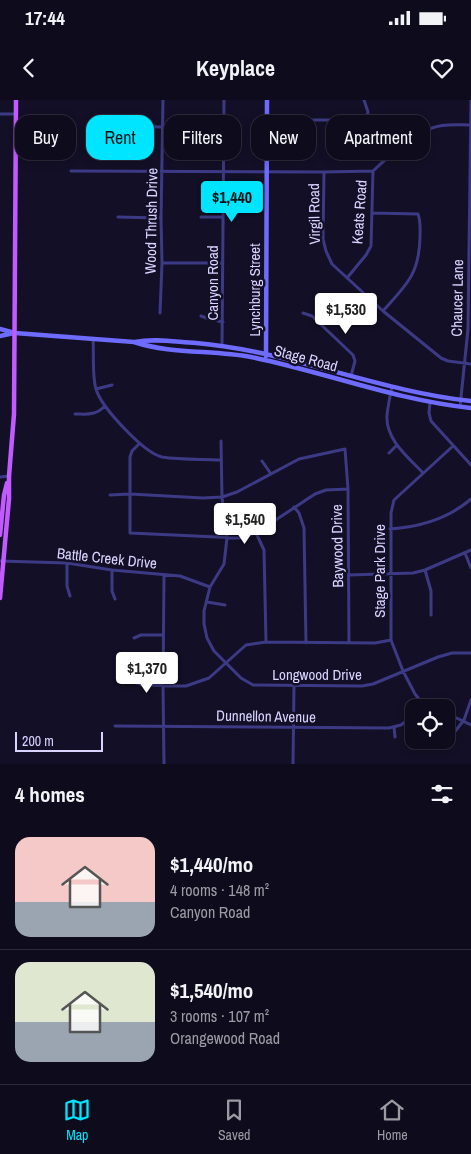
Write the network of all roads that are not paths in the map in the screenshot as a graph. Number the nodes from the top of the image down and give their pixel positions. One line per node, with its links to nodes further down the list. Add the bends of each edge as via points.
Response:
1 (16, 100): 8 (main road)
2 (163, 100): 14 (street, Wood Thrush Drive)
3 (224, 100): 9 (street, Canyon Road)
4 (267, 100): 10 (main road, Lynchburg Street)
5 (364, 100): 11 (street, via 368,112 366,120)
6 (470, 100): 12 (street, Chaucer Lane)
7 (0, 114): 8 (street)
8 (15, 114): 37 (main road)
9 (225, 115)
10 (267, 115)
11 (316, 120)
12 (471, 125): 20 (street, via 432,128 397,148); 44 (street, Chaucer Lane)
13 (154, 127): 14 (street)
14 (163, 127): 18 (street, Wood Thrush Drive)
15 (224, 160): 21 (street, Canyon Road)
16 (266, 160): 19 (main road, Lynchburg Street)
17 (71, 170): 18 (street)
18 (162, 171): 21 (street); 27 (street, Wood Thrush Drive)
19 (266, 171): 21 (street); 22 (street); 42 (main road, Lynchburg Street)
20 (373, 171): 22 (street); 23 (street, Keats Road)
21 (224, 172): 26 (street, Canyon Road)
22 (324, 172): 30 (street, Virgil Road, via 323,239 332,264)
23 (372, 213): 30 (street, Keats Road, via 371,246); 31 (street, via 418,214 420,220 420,256 414,273)
24 (118, 217): 27 (street)
25 (201, 217): 26 (street)
26 (223, 217): 29 (street, Canyon Road)
27 (161, 218): 28 (street, Wood Thrush Drive)
28 (162, 262): 29 (street); 32 (street, Wood Thrush Drive)
29 (223, 263): 35 (street, Canyon Road)
30 (348, 278): 31 (street, Virgil Road)
31 (383, 311): 44 (street, Virgil Road, via 441,358)
32 (160, 313)
33 (303, 313): 46 (street, via 312,316 353,355 356,361)
34 (201, 316): 35 (street)
35 (223, 322): 41 (street, Canyon Road)
36 (0, 329): 37 (main road, Stage Road)
37 (15, 332): 38 (main road, Stage Road); 39 (main road, Stage Road); 69 (main road)
38 (0, 336)
39 (93, 338): 40 (main road, Stage Road); 49 (street)
40 (134, 342): 41 (main road, Stage Road, via 149,340); 43 (main road, Stage Road, via 148,347 221,352)
41 (222, 346): 42 (main road, Stage Road)
42 (267, 354): 43 (main road, Lynchburg Street); 46 (main road, Stage Road)
43 (265, 360): 50 (main road, Stage Road)
44 (466, 363): 45 (street, Virgil Road); 51 (street, Chaucer Lane)
45 (471, 364)
46 (351, 376): 48 (main road, Stage Road)
47 (112, 385): 49 (street)
48 (392, 387): 50 (street); 51 (main road, Stage Road)
49 (96, 388): 54 (street)
50 (390, 394): 53 (main road, Stage Road); 60 (street, via 388,428)
51 (461, 400): 52 (main road, Stage Road); 55 (street, Chaucer Lane)
52 (471, 401)
53 (430, 402): 55 (main road, Stage Road); 61 (street, via 431,421)
54 (105, 406): 57 (street, via 92,414); 59 (street)
55 (460, 406): 56 (main road, Stage Road)
56 (471, 408)
57 (75, 414)
58 (221, 441): 63 (street)
59 (140, 444): 63 (street, via 162,457); 71 (street, via 130,457)
60 (396, 445): 62 (street); 66 (street)
61 (453, 446): 65 (street); 66 (street, Stage Park Drive)
62 (389, 453)
63 (220, 460): 73 (street)
64 (262, 461): 67 (street)
65 (471, 465)
66 (423, 473): 76 (street, Stage Park Drive, via 394,500)
67 (271, 474): 70 (street, Baywood Drive, via 299,460 345,449); 73 (street)
68 (0, 476): 69 (street)
69 (9, 476): 78 (main road); 82 (main road)
70 (348, 489): 75 (street, via 314,494); 89 (street, Baywood Drive)
71 (130, 494): 72 (street); 73 (street); 79 (street, via 130,533)
72 (110, 495)
73 (222, 497): 79 (street)
74 (471, 499): 76 (street, via 459,509 424,524)
75 (294, 507): 77 (street); 101 (street, via 304,528)
76 (390, 529): 87 (street, Stage Park Drive)
77 (256, 533): 79 (street); 100 (street, via 264,550)
78 (0, 535)
79 (227, 538): 90 (street, via 224,564)
80 (471, 550): 81 (street)
81 (465, 553): 84 (street); 86 (street)
82 (2, 561): 83 (street, Battle Creek Drive); 92 (main road)
83 (67, 563): 85 (street, Battle Creek Drive); 91 (street)
84 (471, 568)
85 (112, 570): 88 (street, Battle Creek Drive); 93 (street)
86 (425, 570): 87 (street); 96 (street, via 431,591)
87 (390, 574): 89 (street); 99 (street, Stage Park Drive)
88 (164, 575): 90 (street, Battle Creek Drive, via 180,576); 97 (street)
89 (349, 575): 102 (street, Baywood Drive)
90 (210, 587): 94 (street)
91 (70, 596)
92 (0, 598)
93 (115, 599)
94 (207, 602): 95 (street); 104 (street, via 204,624 207,638)
95 (225, 605)
96 (431, 615)
97 (163, 635): 98 (street); 107 (street)
98 (134, 638)
99 (391, 640): 102 (street); 105 (street, Stage Park Drive)
100 (266, 642): 101 (street); 104 (street, via 246,645)
101 (306, 643): 102 (street)
102 (350, 643)
103 (471, 654): 105 (street, Longwood Drive, via 452,653)
104 (225, 663): 107 (street, via 201,681 186,686); 108 (street, Longwood Drive, via 253,684)
105 (403, 671): 108 (street, Longwood Drive, via 362,686); 109 (street, Stage Park Drive)
106 (134, 682): 107 (street)
107 (163, 686): 116 (street)
108 (294, 686): 118 (street)
109 (419, 699)
110 (471, 700): 112 (street)
111 (455, 716): 112 (street)
112 (464, 720): 114 (street); 119 (street)
113 (405, 722): 117 (street, Dunnellon Avenue)
114 (471, 725)
115 (115, 726): 116 (street, Dunnellon Avenue)
116 (165, 726): 118 (street, Dunnellon Avenue); 121 (street)
117 (394, 727): 118 (street, Dunnellon Avenue); 120 (street)
118 (294, 728): 122 (street)
119 (455, 731)
120 (395, 737)
121 (164, 764)
122 (294, 764)

